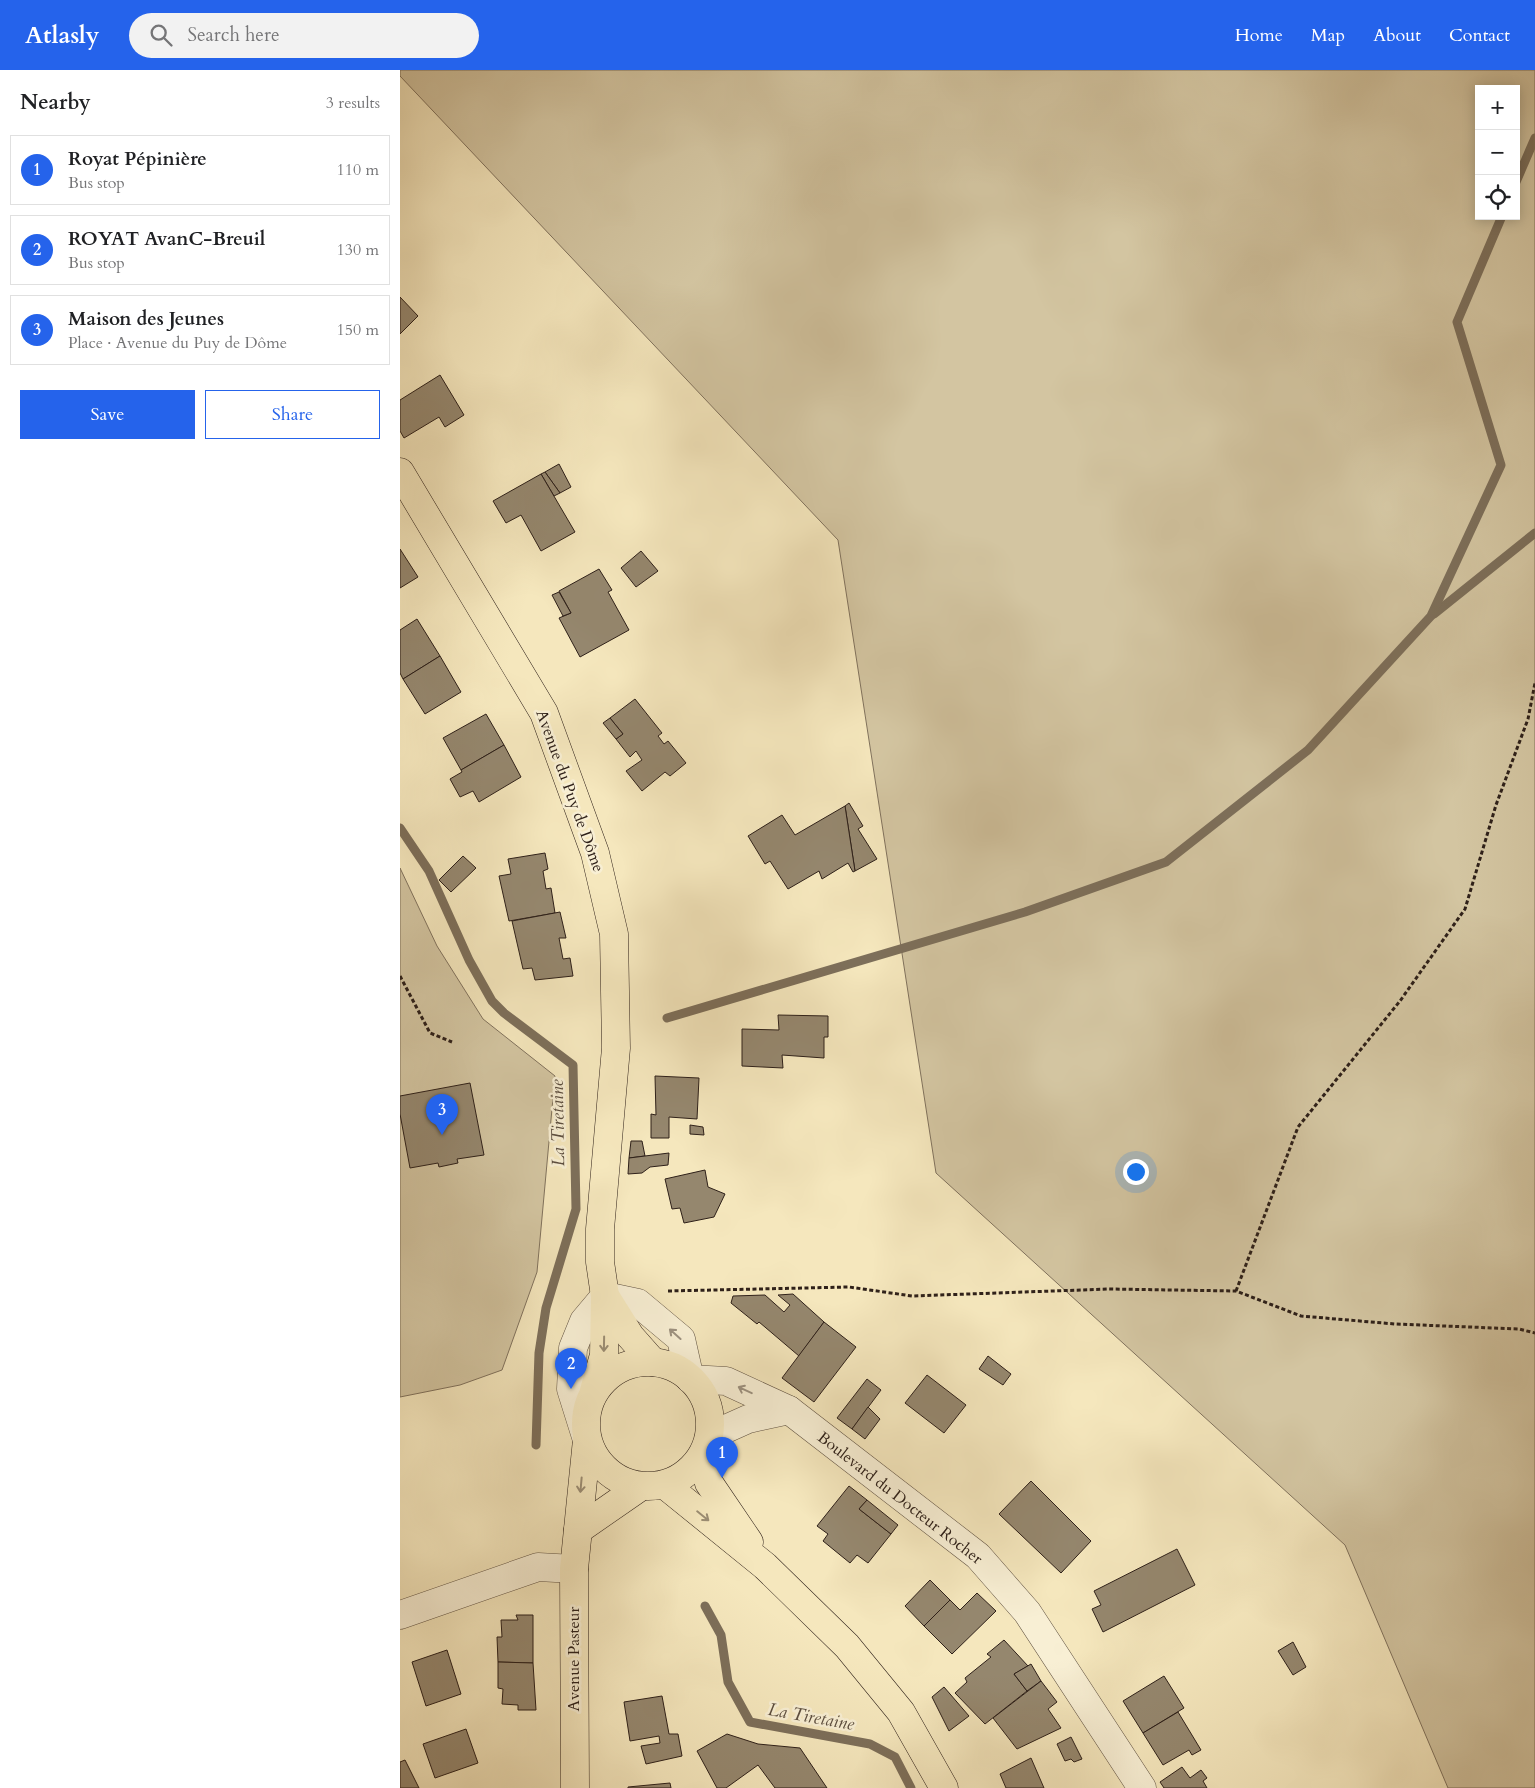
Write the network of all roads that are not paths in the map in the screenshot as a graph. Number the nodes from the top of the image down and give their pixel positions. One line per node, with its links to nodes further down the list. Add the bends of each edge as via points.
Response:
1 (400, 472): 2 (main road, Avenue du Puy de Dôme, via 544,713 595,853 614,934 616,1048 600,1229 600,1262)
2 (606, 1296): 3 (main road, Avenue du Puy de Dôme, via 630,1336); 4 (street, one-way to 2, via 681,1339 638,1302); 5 (main road, Avenue du Puy de Dôme, one-way to 5, via 604,1354); 7 (street, via 584,1321 573,1348 571,1389)
3 (653, 1362): 4 (main road, via 673,1367); 5 (main road, via 630,1364 610,1374)
4 (690, 1379): 6 (street, Boulevard du Docteur Rocher, one-way to 4, via 726,1381); 8 (main road, via 703,1396 709,1415)
5 (594, 1391): 7 (main road, via 586,1415)
6 (789, 1410): 8 (street, via 748,1419); 16 (street, Boulevard du Docteur Rocher, via 978,1556 1027,1612)
7 (587, 1440): 9 (main road, via 597,1462 616,1479); 10 (main road, Avenue Pasteur, one-way to 10)
8 (706, 1446): 9 (main road, via 687,1474); 11 (main road, via 709,1483)
9 (652, 1486): 10 (main road); 11 (main road, one-way to 11)
10 (578, 1530): 12 (main road, Avenue Pasteur)
11 (765, 1566): 15 (main road, via 847,1646 902,1712)
12 (574, 1569): 13 (street, via 538,1567); 14 (main road, Avenue Pasteur)
13 (400, 1615)
14 (575, 1788)
15 (944, 1788)
16 (1142, 1788)

